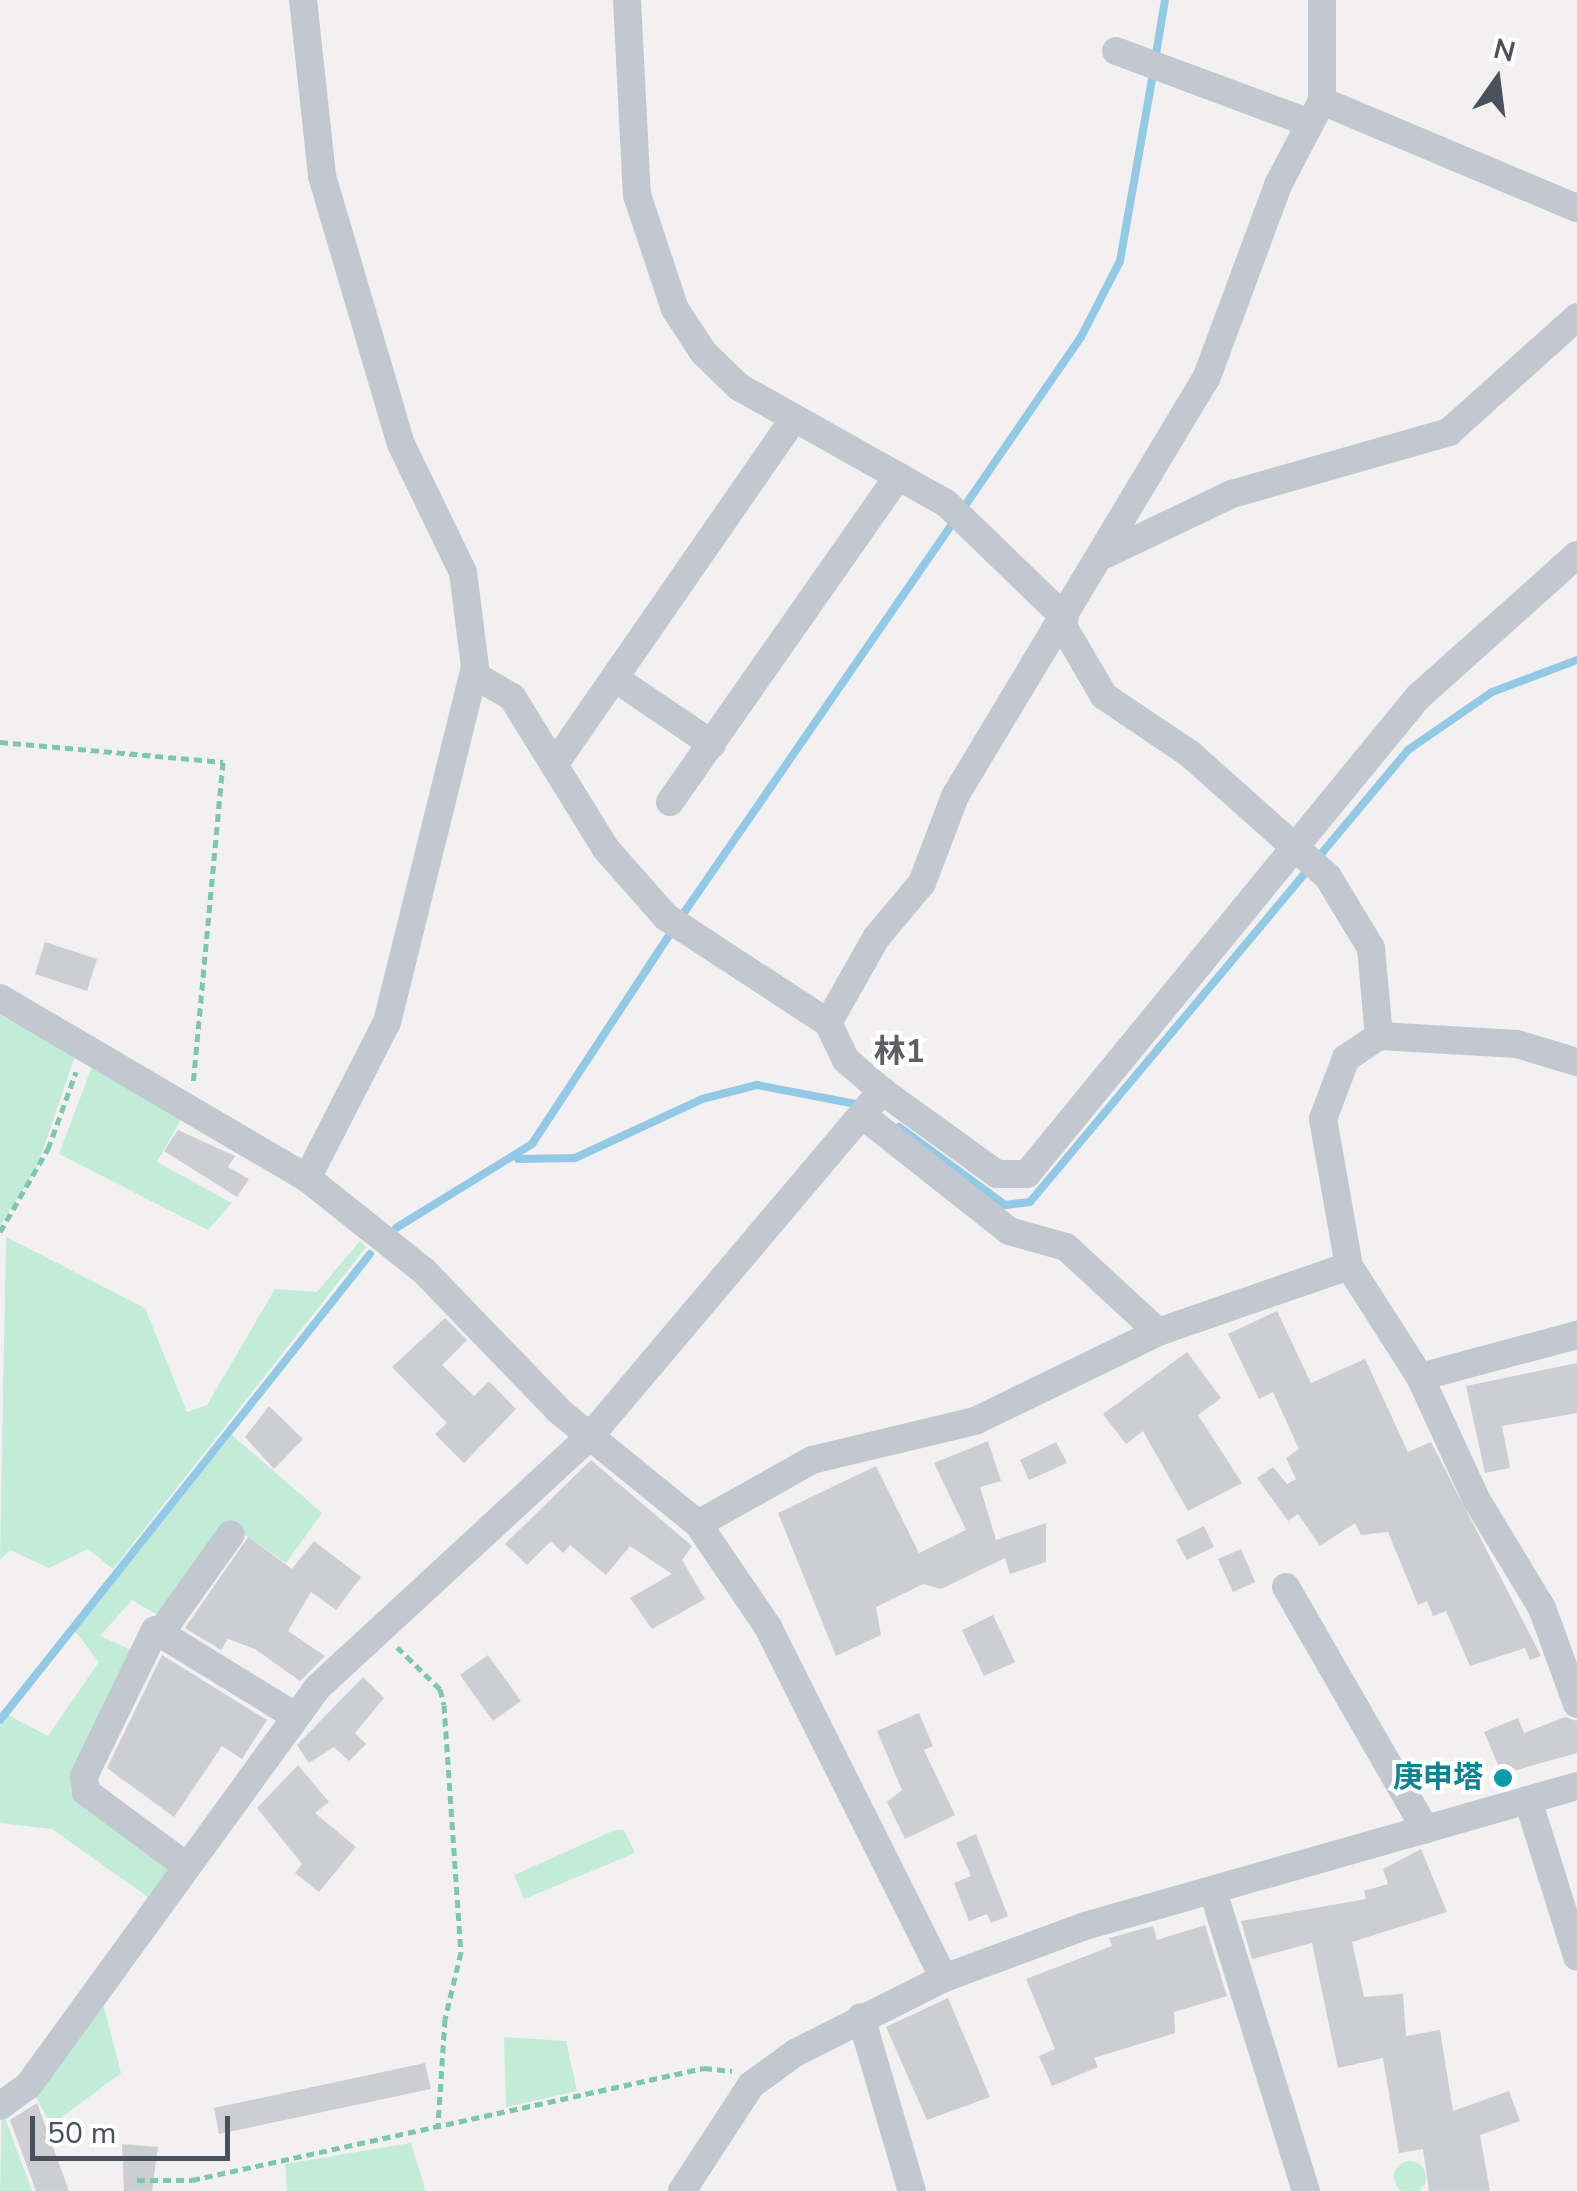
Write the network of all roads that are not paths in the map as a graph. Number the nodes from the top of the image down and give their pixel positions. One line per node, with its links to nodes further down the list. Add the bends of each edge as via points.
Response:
1 (303, 0): 13 (street, via 322,176 401,444 462,572)
2 (627, 0): 8 (street, via 637,195 675,309 740,386)
3 (1322, 0): 5 (street)
4 (1116, 50): 5 (street)
5 (1314, 112): 6 (street); 10 (street, via 1236,315)
6 (1577, 208)
7 (1577, 317): 10 (street, via 1449,432 1232,494)
8 (794, 419): 9 (street); 14 (street)
9 (898, 476): 12 (street, via 946,503); 15 (street)
10 (1105, 555): 12 (street)
11 (1577, 555): 18 (street, via 1418,697)
12 (1064, 622): 18 (street, via 1104,696 1190,754); 20 (street, via 955,796 922,883 876,938)
13 (474, 675): 16 (street, via 512,697); 25 (street, via 387,1022)
14 (616, 679): 15 (street); 16 (street)
15 (712, 744): 17 (street)
16 (554, 765): 20 (street, via 606,848 686,936)
17 (670, 802)
18 (1296, 848): 21 (street, via 1328,877 1371,948); 23 (street, via 1028,1174 997,1174)
19 (0, 998): 25 (street, via 185,1100)
20 (828, 1023): 23 (street, via 846,1060)
21 (1379, 1036): 22 (street, via 1517,1044); 26 (street, via 1346,1058 1323,1119)
22 (1577, 1062)
23 (882, 1091): 24 (street)
24 (866, 1118): 27 (street, via 1010,1231 1066,1247); 30 (street, via 794,1188)
25 (307, 1178): 30 (street, via 424,1271)
26 (1349, 1266): 27 (street); 29 (street)
27 (1158, 1332): 31 (street, via 975,1421 812,1460)
28 (1577, 1335): 29 (street)
29 (1420, 1377): 35 (street, via 1476,1499 1542,1608)
30 (592, 1435): 31 (street); 36 (street)
31 (698, 1524): 43 (street, via 768,1627)
32 (231, 1534): 34 (street)
33 (1286, 1588): 39 (street)
34 (161, 1632): 36 (street); 40 (street, via 84,1776 86,1792)
35 (1577, 1704)
36 (295, 1716): 40 (street)
37 (1577, 1786): 38 (street)
38 (1528, 1800): 39 (street); 42 (street)
39 (1426, 1830): 41 (street)
40 (185, 1865): 45 (street, via 28,2086)
41 (1214, 1891): 43 (street); 48 (street)
42 (1577, 1956)
43 (944, 1978): 44 (street)
44 (861, 2016): 46 (street, via 751,2086); 47 (street)
45 (0, 2106)
46 (682, 2191)
47 (912, 2191)
48 (1306, 2191)

